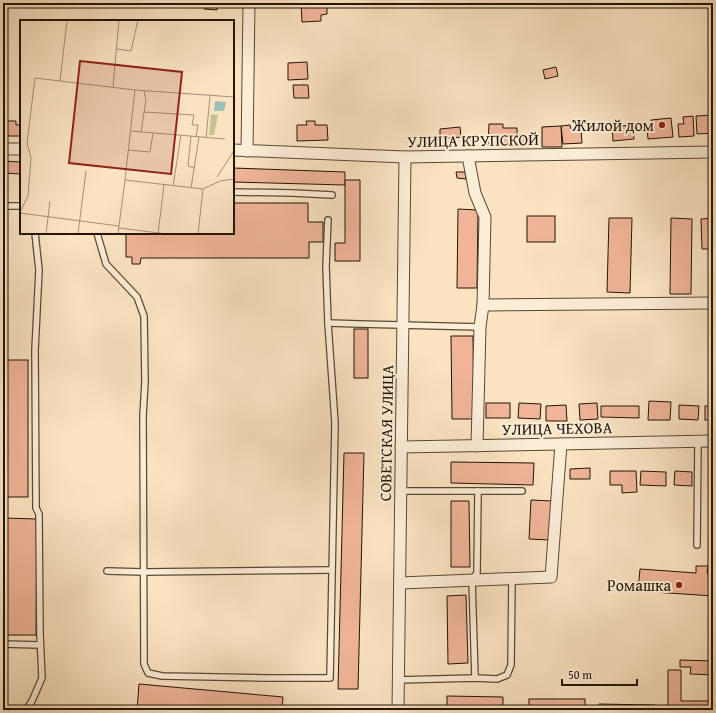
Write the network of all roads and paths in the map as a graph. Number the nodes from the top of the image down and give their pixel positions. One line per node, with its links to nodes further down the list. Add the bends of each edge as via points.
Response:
1 (249, 3): 5 (street)
2 (3, 149): 3 (street)
3 (20, 149)
4 (234, 150): 5 (street, УЛИЦА КРУПСКОЙ)
5 (247, 151): 8 (street, УЛИЦА КРУПСКОЙ)
6 (713, 152): 7 (street, УЛИЦА КРУПСКОЙ)
7 (468, 156): 8 (street, УЛИЦА КРУПСКОЙ); 17 (street, via 475,193 485,217)
8 (405, 157): 19 (street, СОВЕТСКАЯ УЛИЦА)
9 (234, 192): 10 (lane)
10 (332, 195)
11 (3, 206): 12 (lane)
12 (20, 206)
13 (328, 220): 18 (lane)
14 (35, 234): 37 (lane, via 39,270 36,508 39,514)
15 (97, 234): 32 (lane, via 106,264 137,297 144,316)
16 (713, 303): 17 (street)
17 (483, 306): 20 (street)
18 (328, 323): 19 (lane); 30 (lane, via 335,423)
19 (403, 325): 20 (lane); 25 (street, СОВЕТСКАЯ УЛИЦА)
20 (480, 327): 24 (street)
21 (698, 441): 22 (street, УЛИЦА ЧЕХОВА); 23 (street, УЛИЦА ЧЕХОВА); 29 (lane)
22 (713, 441)
23 (561, 444): 24 (street, УЛИЦА ЧЕХОВА); 33 (street, via 551,577)
24 (477, 446): 25 (street, УЛИЦА ЧЕХОВА)
25 (402, 448): 26 (street, СОВЕТСКАЯ УЛИЦА)
26 (401, 491): 27 (lane); 35 (street, СОВЕТСКАЯ УЛИЦА)
27 (478, 491): 28 (lane); 34 (lane, via 477,573)
28 (522, 491)
29 (696, 544)
30 (331, 570): 32 (lane); 32 (lane, via 330,678 162,676 148,673 144,664)
31 (107, 571): 32 (lane)
32 (144, 572)
33 (512, 579): 34 (street); 38 (lane, via 510,665 507,675 497,679)
34 (472, 580): 35 (street); 38 (lane)
35 (400, 583): 39 (street, СОВЕТСКАЯ УЛИЦА)
36 (3, 644): 37 (lane)
37 (40, 644): 40 (lane, via 42,678)
38 (475, 678): 39 (lane)
39 (398, 680): 41 (street, СОВЕТСКАЯ УЛИЦА)
40 (26, 710)
41 (398, 710)

